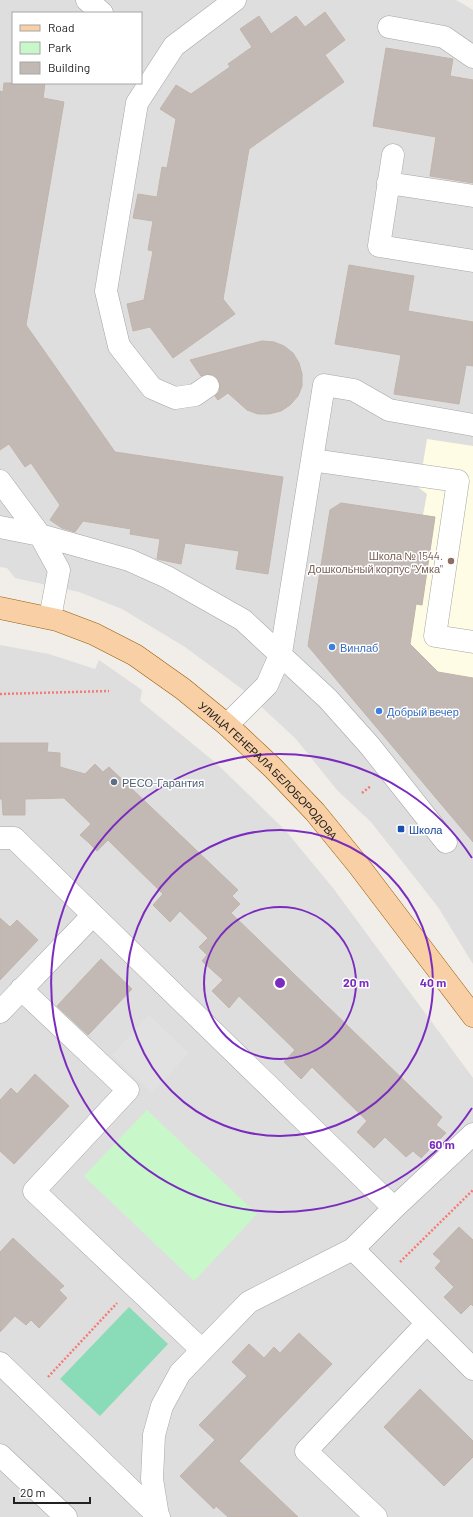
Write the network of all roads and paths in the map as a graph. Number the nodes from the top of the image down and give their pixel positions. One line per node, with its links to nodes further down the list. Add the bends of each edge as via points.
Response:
1 (87, 0): 3 (lane)
2 (235, 0): 10 (lane, via 174,46 138,103 106,291 119,346 152,388 175,398 195,395)
3 (101, 12)
4 (388, 27): 5 (lane, via 444,37)
5 (473, 57)
6 (393, 155): 7 (lane)
7 (388, 183): 8 (lane); 9 (lane, via 379,246)
8 (473, 196)
9 (473, 261)
10 (208, 386)
11 (473, 425): 12 (lane, via 389,410 354,390 324,385)
12 (312, 460): 18 (lane, via 458,481 435,636); 19 (lane)
13 (0, 481): 15 (lane)
14 (0, 527): 15 (lane)
15 (40, 535): 17 (lane, via 59,570); 19 (lane, via 129,560 167,577 243,620)
16 (0, 608): 17 (main road, УЛИЦА ГЕНЕРАЛА БЕЛОБОРОДОВА)
17 (50, 618): 22 (main road, УЛИЦА ГЕНЕРАЛА БЕЛОБОРОДОВА, via 94,634 135,655)
18 (473, 642)
19 (281, 653): 22 (lane, via 267,684); 26 (lane, via 349,722)
20 (109, 691): 21 (path)
21 (0, 694)
22 (227, 725): 29 (main road, УЛИЦА ГЕНЕРАЛА БЕЛОБОРОДОВА, via 315,812)
23 (375, 783): 24 (path)
24 (362, 793)
25 (0, 838): 27 (lane, via 14,838)
26 (446, 842)
27 (93, 915): 28 (lane); 33 (lane)
28 (21, 989): 30 (lane); 36 (lane, via 128,1090 34,1191)
29 (471, 1009)
30 (0, 1012)
31 (473, 1134): 33 (lane)
32 (473, 1190): 35 (path)
33 (394, 1208): 34 (lane)
34 (353, 1250): 35 (lane); 38 (lane, via 249,1302)
35 (383, 1280): 37 (lane)
36 (134, 1285): 38 (lane); 41 (path)
37 (426, 1323): 40 (lane); 45 (lane, via 306,1451)
38 (202, 1350): 44 (lane, via 180,1373 162,1406 154,1436 152,1479)
39 (0, 1363): 41 (lane)
40 (473, 1370)
41 (32, 1394): 44 (lane)
42 (3, 1465): 43 (lane)
43 (66, 1517)
44 (159, 1517)
45 (376, 1517)

